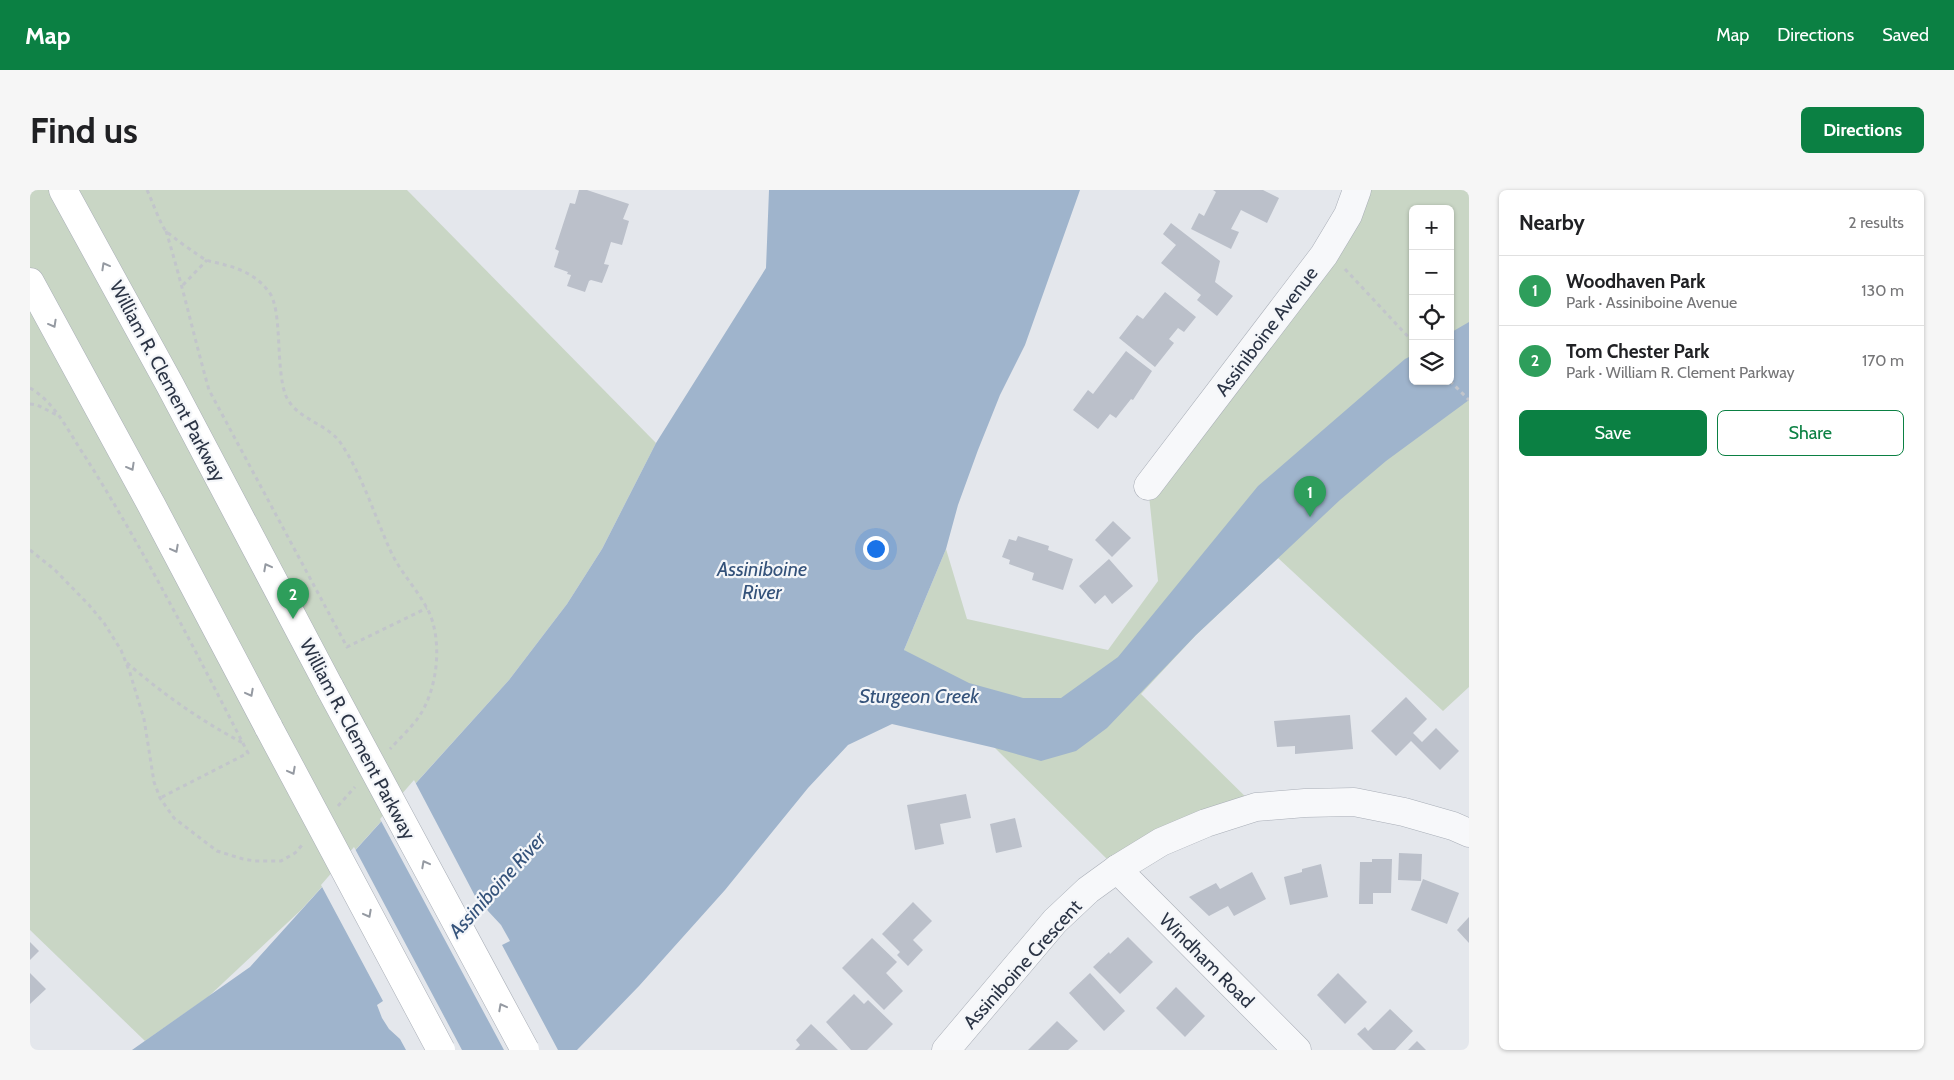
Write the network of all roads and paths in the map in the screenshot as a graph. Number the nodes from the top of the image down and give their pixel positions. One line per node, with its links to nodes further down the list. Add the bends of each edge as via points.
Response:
1 (63, 190): 22 (main road, William R. Clement Parkway, one-way to 1, bridge)
2 (1357, 190): 4 (street, Assiniboine Avenue, via 1348,215)
3 (166, 231): 7 (path)
4 (1324, 255): 8 (path, via 1344,268); 14 (street, Assiniboine Avenue)
5 (207, 260): 7 (path)
6 (30, 282): 21 (main road, one-way to 21, bridge)
7 (182, 285): 15 (path, via 209,390 347,647)
8 (1409, 338)
9 (1454, 385): 11 (path)
10 (30, 388): 13 (path, via 51,403)
11 (1469, 400)
12 (30, 404): 13 (path)
13 (59, 417): 17 (path, via 104,487)
14 (1155, 476)
15 (427, 608)
16 (126, 661): 17 (path, via 184,707)
17 (243, 744): 18 (path, via 248,753)
18 (160, 798)
19 (1469, 833): 20 (street, Assiniboine Crescent, via 1404,812 1354,802 1305,803 1256,808 1206,822 1161,842)
20 (1116, 869): 23 (street, Assiniboine Crescent, via 1056,921); 24 (street, Windham Road)
21 (441, 1050)
22 (525, 1050)
23 (946, 1050)
24 (1297, 1050)

